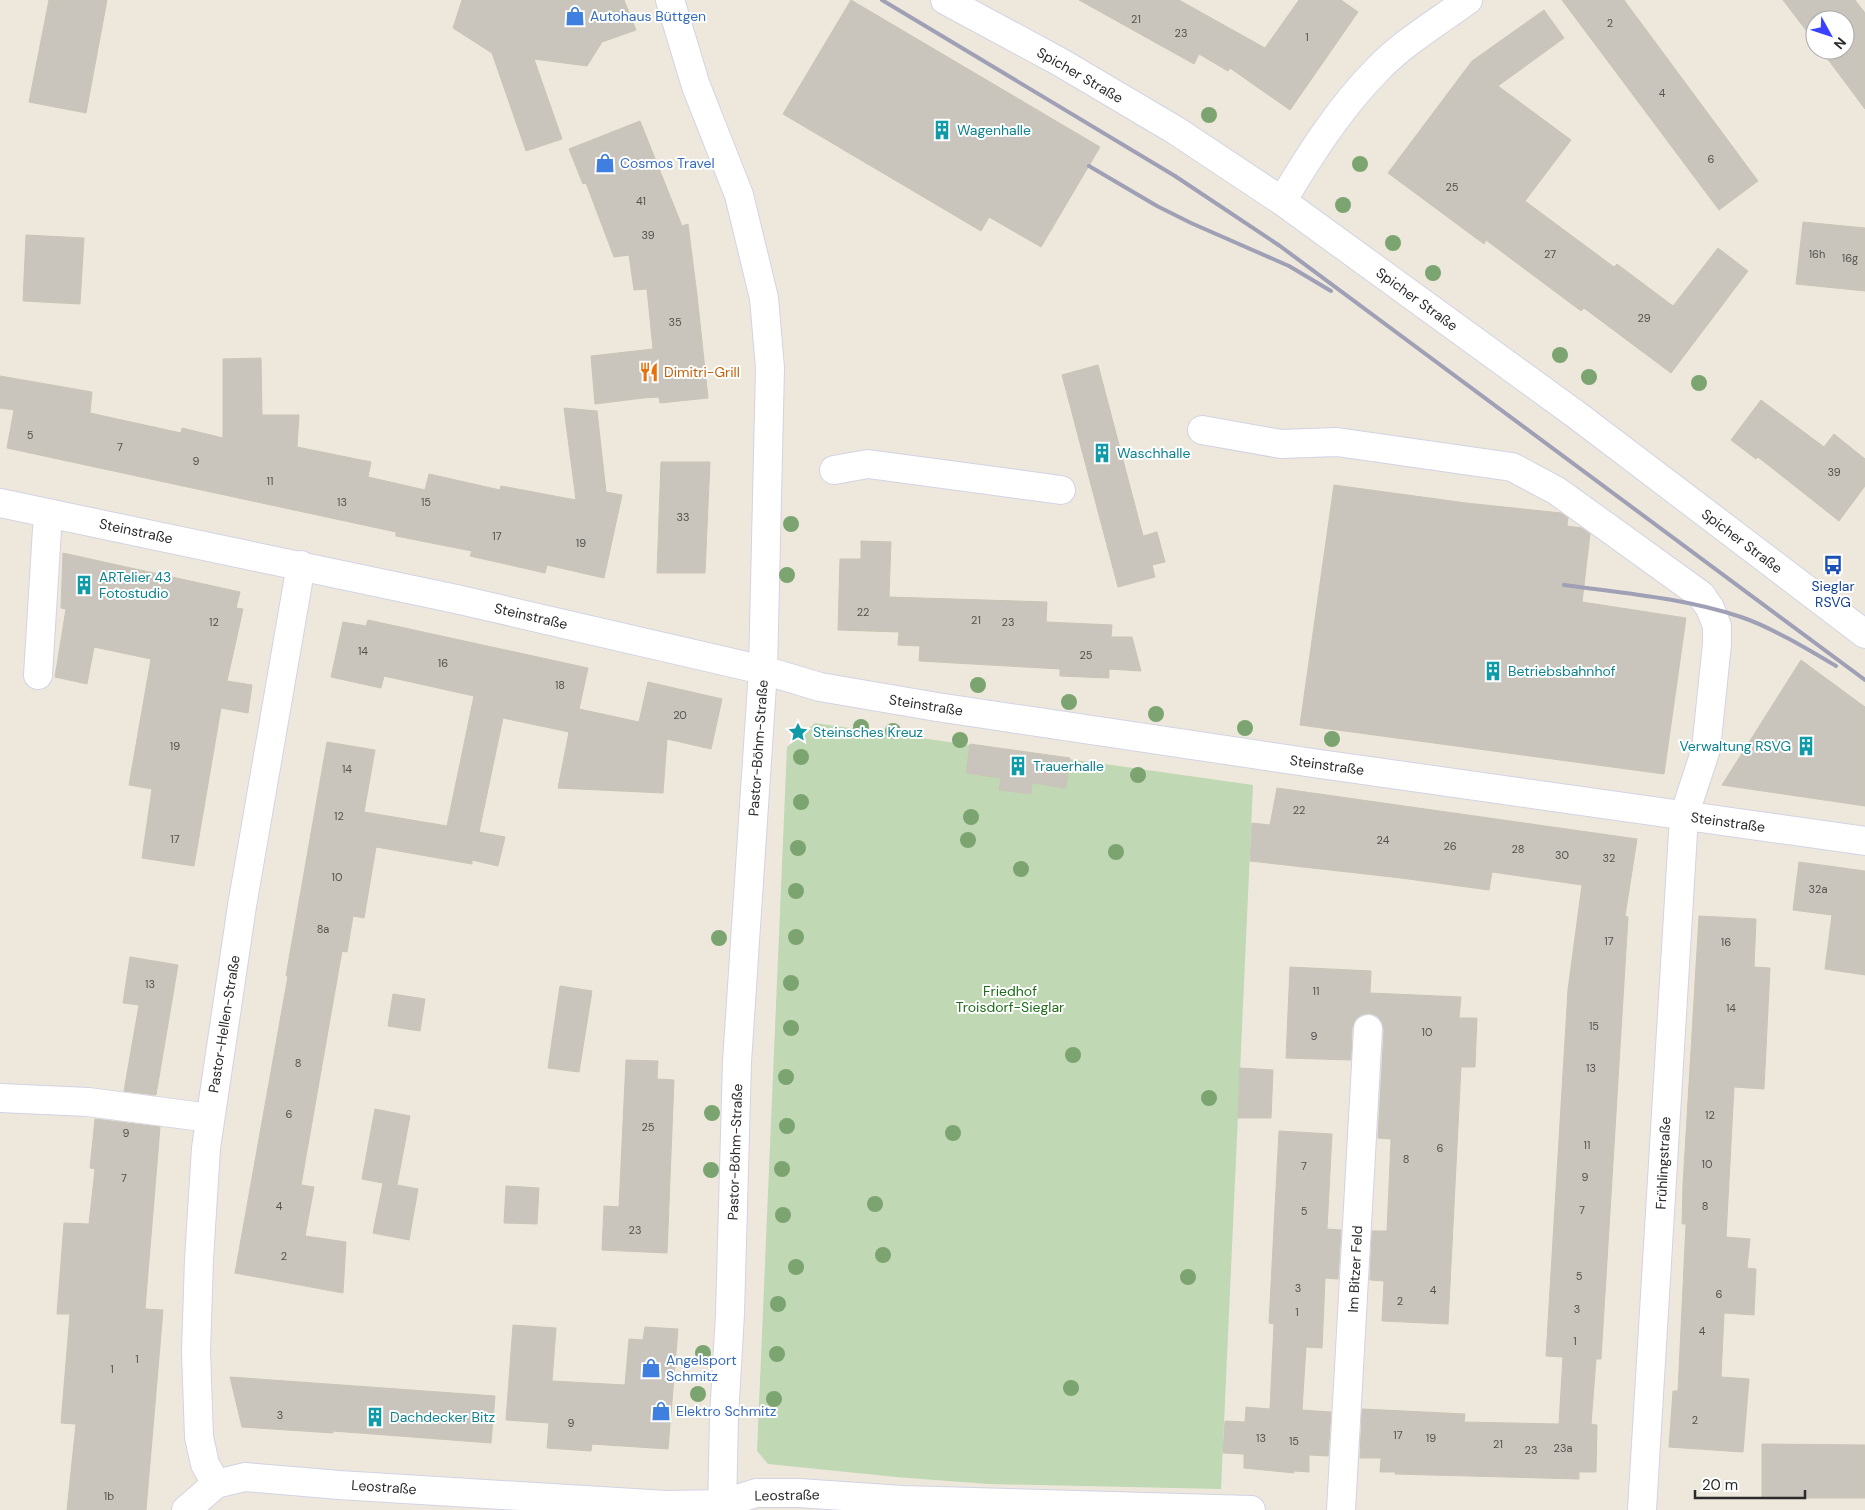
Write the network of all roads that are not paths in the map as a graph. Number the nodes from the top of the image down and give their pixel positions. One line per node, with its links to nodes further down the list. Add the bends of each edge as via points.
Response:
1 (670, 0): 12 (street, Pastor-Böhm-Straße, via 696,86 738,195 764,298 770,368)
2 (945, 0): 4 (street, Spicher Straße, via 1060,62 1175,130)
3 (1468, 0): 4 (street, via 1378,69 1320,140)
4 (1282, 201): 11 (street, Spicher Straße, via 1578,416)
5 (1202, 430): 14 (street, Frühlingstraße, via 1281,444 1337,442 1512,467 1557,491 1701,594 1717,626 1717,644 1706,749)
6 (834, 470): 7 (street, via 868,464)
7 (1061, 490)
8 (0, 503): 9 (street, Steinstraße)
9 (48, 513): 10 (street, Steinstraße); 13 (street)
10 (301, 565): 12 (street, Steinstraße); 18 (street, Pastor-Hellen-Straße, via 242,906)
11 (1865, 634)
12 (763, 670): 14 (street, Steinstraße, via 820,687 937,707); 20 (street, Pastor-Böhm-Straße, via 738,1062)
13 (38, 674)
14 (1684, 816): 15 (street, Steinstraße); 24 (street, Frühlingstraße)
15 (1865, 840)
16 (1368, 1029): 23 (street, Im Bitzer Feld)
17 (0, 1098): 18 (street, via 88,1102)
18 (210, 1118): 19 (street, Pastor-Hellen-Straße, via 196,1352 198,1438 205,1464)
19 (216, 1484): 20 (street, Leostraße, via 245,1477); 21 (street, Leostraße)
20 (722, 1507): 22 (street, Leostraße, via 756,1494 799,1493 902,1500)
21 (186, 1510)
22 (1251, 1510)
23 (1341, 1510)
24 (1642, 1510)

